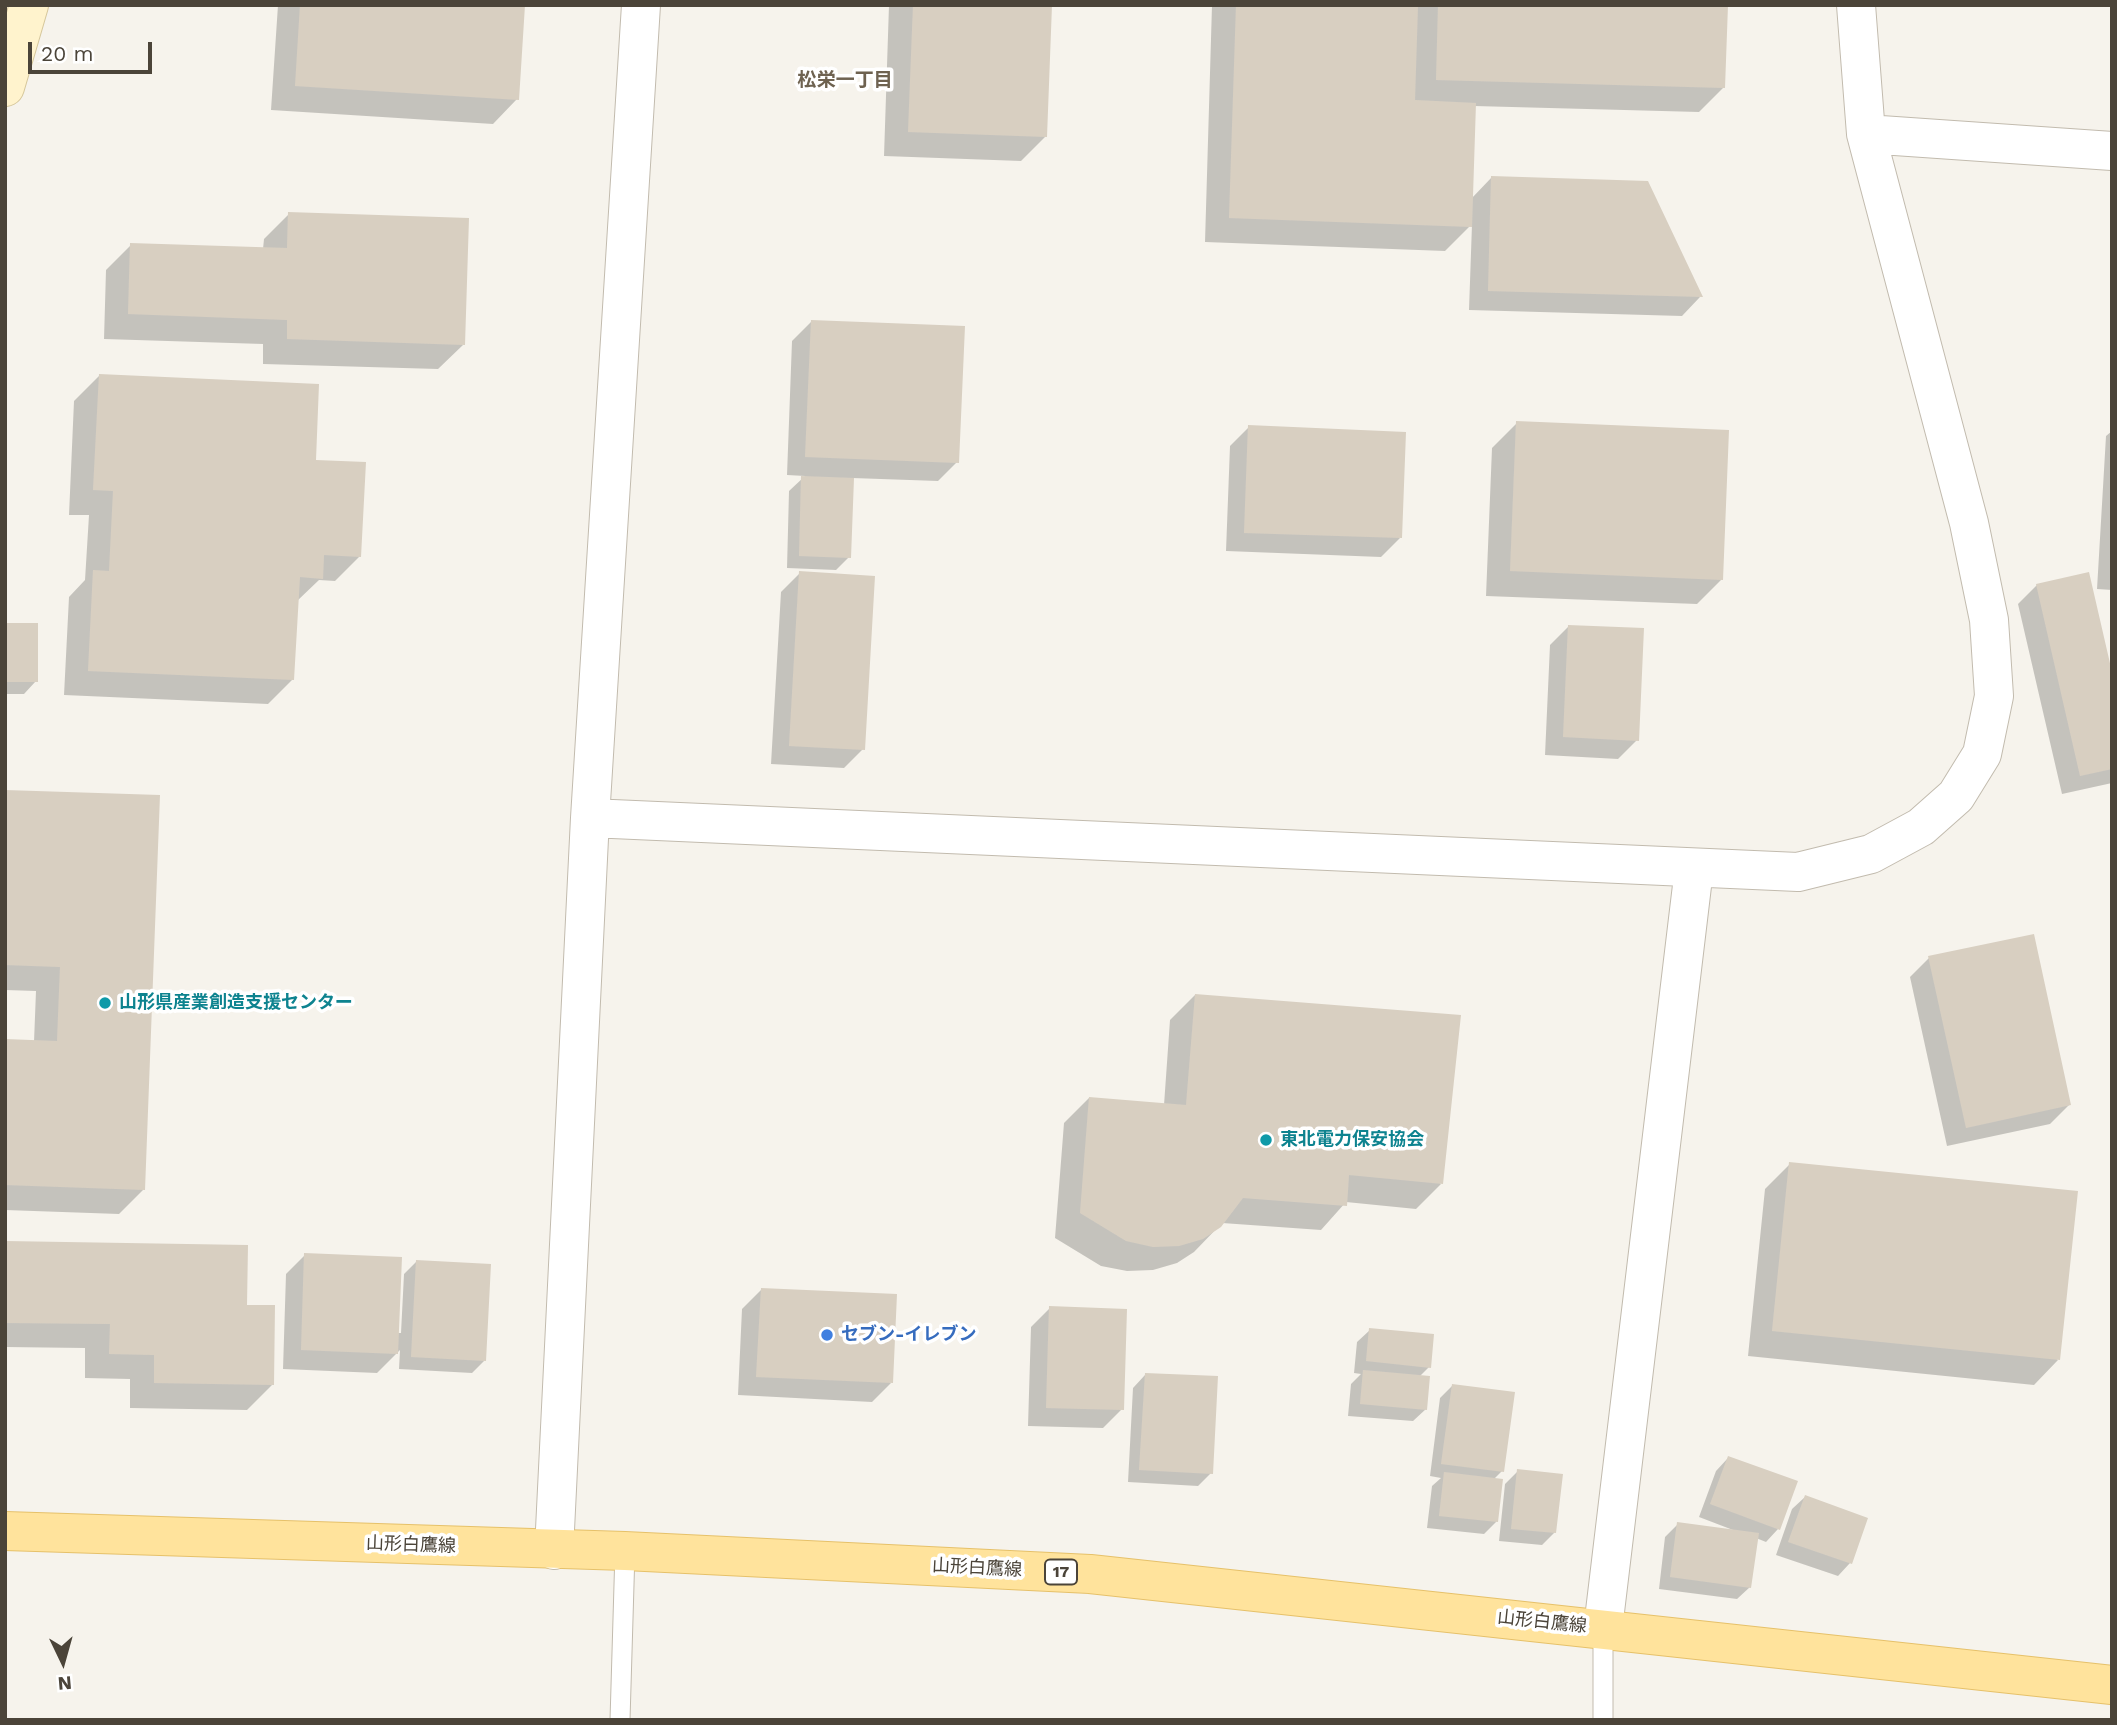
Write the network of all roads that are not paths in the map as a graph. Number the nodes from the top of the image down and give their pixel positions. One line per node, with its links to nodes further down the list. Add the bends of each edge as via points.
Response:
1 (29, 5): 4 (street)
2 (641, 5): 7 (street)
3 (1856, 5): 5 (street)
4 (5, 88)
5 (1866, 134): 6 (street); 8 (street, via 1969,523 1989,620 1994,696 1983,754 1956,796 1921,827 1871,855 1798,872)
6 (2112, 151)
7 (590, 818): 8 (street); 10 (street)
8 (1694, 869): 12 (street)
9 (5, 1531): 10 (main road, 山形白鷹線 / 17)
10 (554, 1550): 11 (main road, 山形白鷹線 / 17)
11 (625, 1550): 12 (main road, 山形白鷹線 / 17, via 1090,1574); 14 (lane)
12 (1602, 1628): 13 (main road, 山形白鷹線 / 17); 15 (lane)
13 (2112, 1685)
14 (620, 1720)
15 (1604, 1720)

